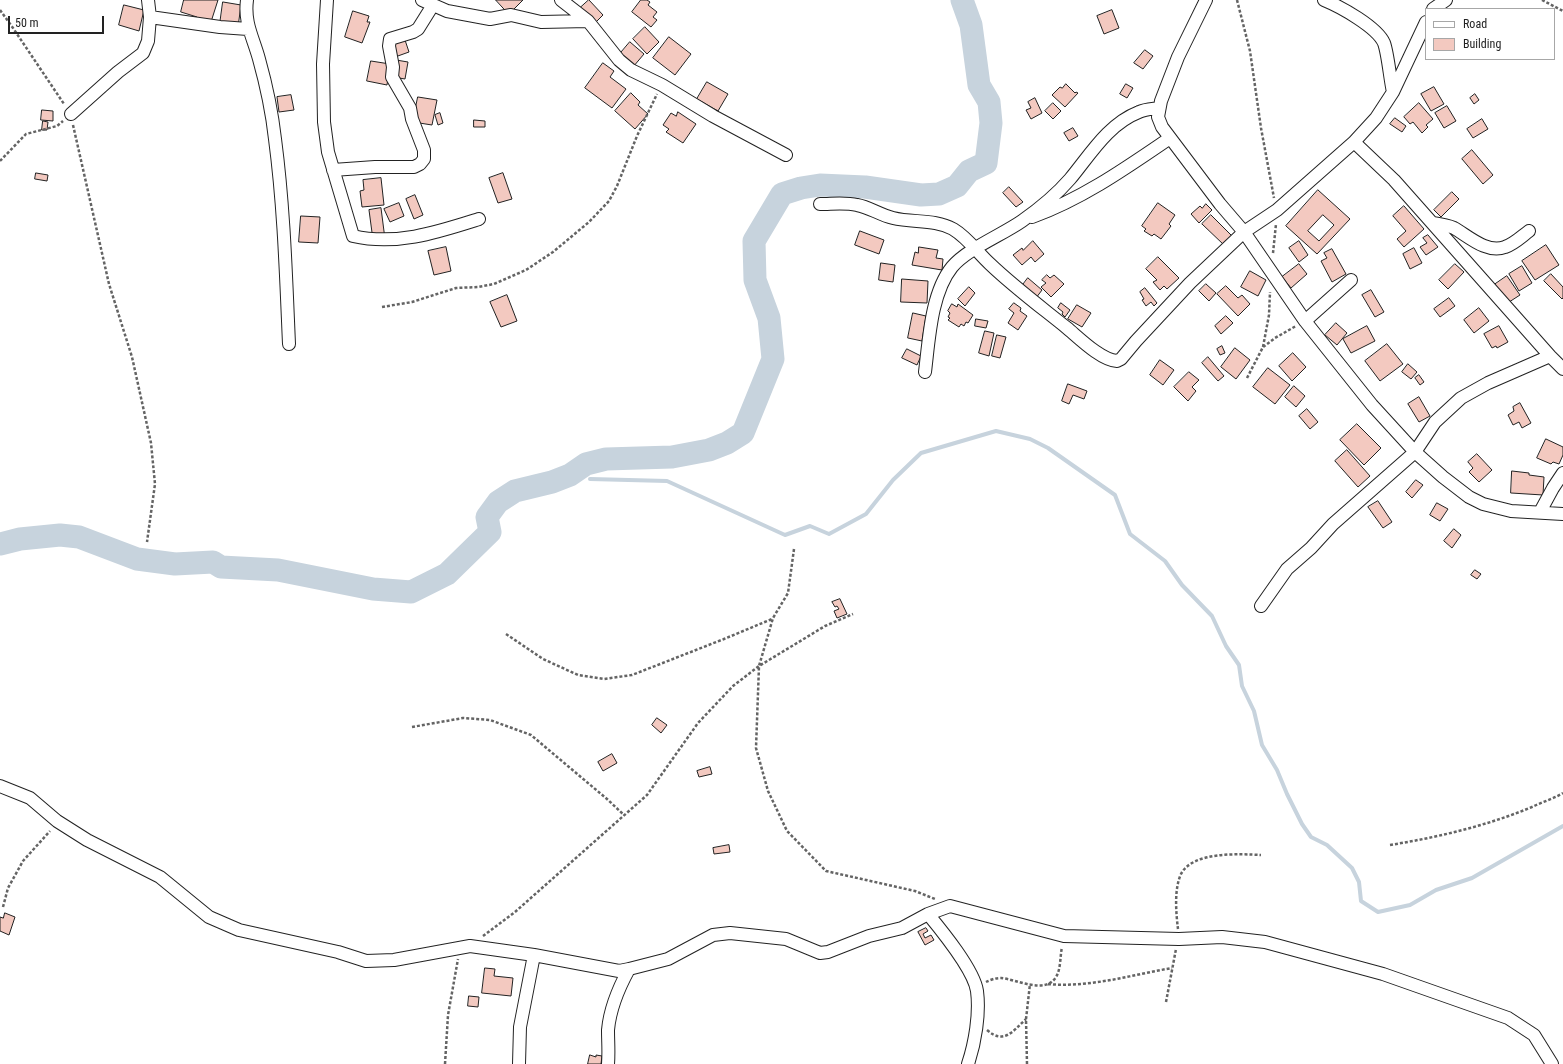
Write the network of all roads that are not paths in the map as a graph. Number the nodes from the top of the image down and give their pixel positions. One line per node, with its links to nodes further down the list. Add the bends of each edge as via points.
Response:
1 (148, 0): 10 (street)
2 (247, 0): 13 (street)
3 (327, 0): 20 (street, via 323,64 324,122)
4 (561, 0): 11 (street)
5 (1206, 0): 15 (street, via 1178,57)
6 (1324, 0): 14 (street, via 1367,24 1377,33 1384,43)
7 (1446, 0): 9 (street)
8 (427, 2): 11 (street, via 447,11 490,19 511,15 541,22); 20 (street, via 418,29 390,39 389,46 392,77 410,108 424,150 424,159 414,167)
9 (1434, 8)
10 (150, 17): 13 (street); 16 (street, via 148,41 143,53)
11 (588, 20): 19 (street, via 619,60 631,70)
12 (1425, 24): 14 (street)
13 (248, 29): 30 (street, via 259,58 275,138)
14 (1393, 92): 18 (street, via 1376,118)
15 (1159, 108): 17 (street, via 1159,122); 23 (street, via 1138,112 1119,123 1059,191)
16 (71, 114)
17 (1170, 138): 23 (street, via 1070,201); 26 (street)
18 (1354, 142): 24 (street, via 1394,180); 26 (street, via 1277,210)
19 (786, 155)
20 (333, 170): 22 (street, via 353,236 396,240 440,232)
21 (820, 204): 27 (street, via 846,203 880,215 939,224 961,234)
22 (480, 219)
23 (1023, 221): 27 (street)
24 (1433, 223): 25 (street, via 1450,226 1482,245 1497,248 1507,247); 31 (street)
25 (1528, 231)
26 (1244, 232): 27 (street, via 1190,283 1117,361 1094,350 1012,284); 29 (street)
27 (975, 250): 33 (street, via 964,256 944,278 934,310)
28 (1351, 280): 29 (street)
29 (1305, 321): 34 (street, via 1372,405)
30 (289, 344)
31 (1550, 356): 32 (street); 34 (street, via 1488,383 1461,398 1435,422)
32 (1563, 369)
33 (925, 372)
34 (1415, 452): 36 (street, via 1443,477 1483,504 1511,511); 38 (street, via 1333,524 1287,569)
35 (1563, 473): 36 (street)
36 (1540, 512): 37 (street)
37 (1563, 514)
38 (1261, 606)
39 (0, 786): 41 (street, via 30,798 87,840 160,877 209,918 239,930 338,952 366,961 394,960 465,947)
40 (928, 914): 42 (street, via 902,928 820,953 786,939 730,933 713,935 668,959); 45 (street, via 958,954 977,991 973,1049); 46 (street, via 950,906 1064,936 1179,939 1222,937 1265,942 1383,974 1508,1018 1534,1035)
41 (534, 955): 42 (street); 43 (street, via 520,1028)
42 (630, 970): 44 (street, via 619,987 612,1007 608,1030)
43 (519, 1064)
44 (608, 1064)
45 (968, 1064)
46 (1552, 1064)

